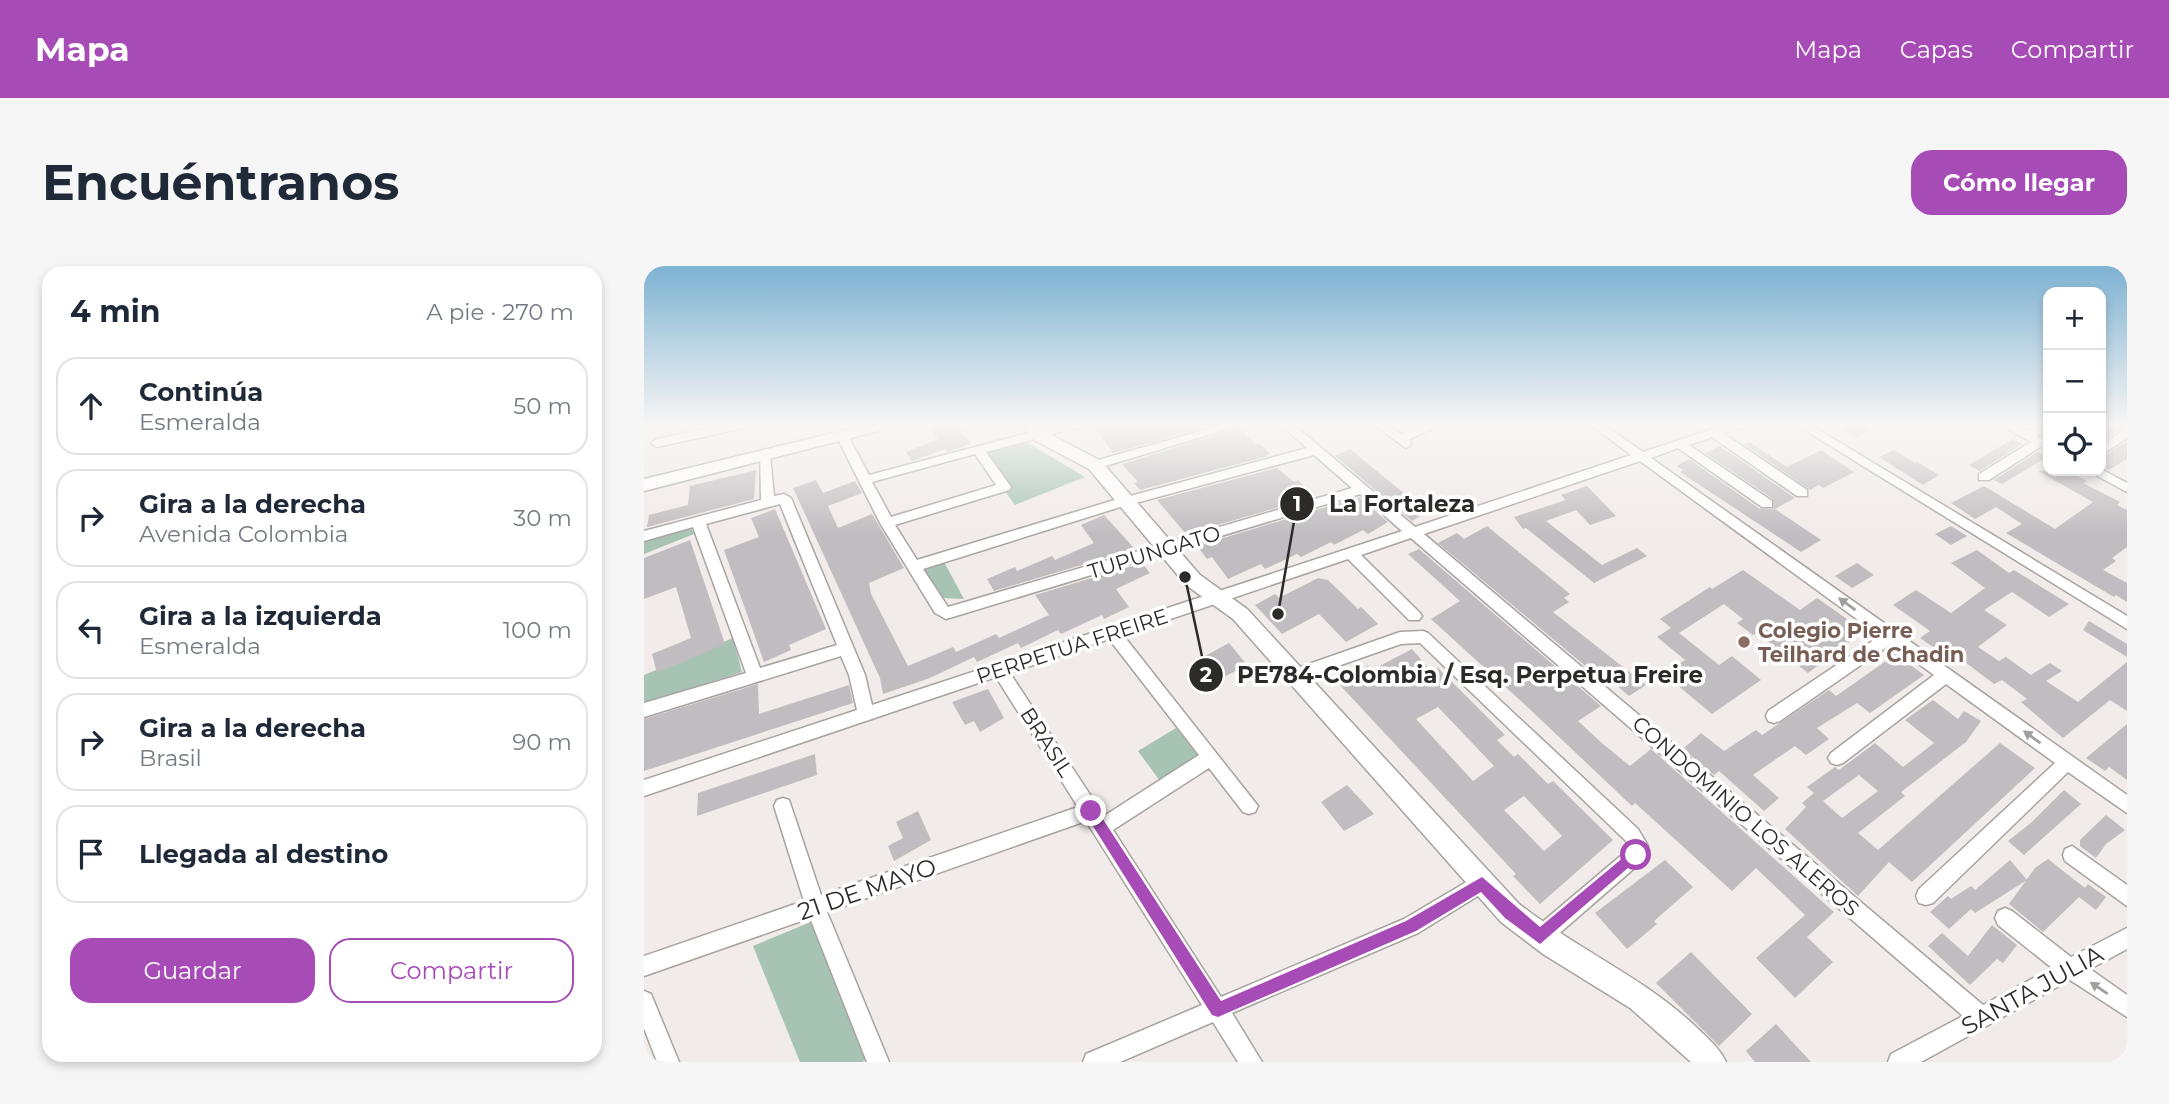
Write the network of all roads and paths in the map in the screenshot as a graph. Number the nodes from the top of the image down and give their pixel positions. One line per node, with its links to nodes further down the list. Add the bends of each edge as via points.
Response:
1 (739, 461): 20 (main road)
2 (765, 461): 25 (street)
3 (855, 461): 19 (street)
4 (933, 461): 19 (street)
5 (986, 461): 28 (street, via 1004,487)
6 (1089, 461): 16 (main road)
7 (1109, 461): 16 (street)
8 (1275, 461): 24 (street)
9 (1329, 461): 22 (street, CONDOMINIO LOS ALEROS)
10 (1630, 461): 29 (street, PERPETUA FREIRE)
11 (1648, 461): 38 (street, one-way to 11)
12 (1705, 461): 26 (street)
13 (1756, 461): 23 (street)
14 (1862, 461): 36 (street)
15 (2013, 461): 18 (street)
16 (1096, 465): 24 (main road)
17 (2104, 476): 21 (street)
18 (1984, 477)
19 (864, 480): 28 (street)
20 (644, 485)
21 (2127, 488)
22 (1362, 489): 29 (street, CONDOMINIO LOS ALEROS); 31 (street, TUPUNGATO)
23 (1802, 493)
24 (1127, 502): 31 (main road); 33 (street)
25 (768, 503): 27 (street); 39 (street, via 784,498)
26 (1768, 504)
27 (698, 522): 30 (street); 41 (street)
28 (887, 523): 33 (street)
29 (1415, 533): 32 (street, PERPETUA FREIRE); 68 (street, CONDOMINIO LOS ALEROS)
30 (644, 536)
31 (1167, 549): 33 (street, TUPUNGATO, via 946,613); 34 (main road, via 1198,585)
32 (1351, 554): 34 (street, PERPETUA FREIRE); 35 (street)
33 (915, 566)
34 (1218, 598): 37 (street, PERPETUA FREIRE); 42 (main road, via 1234,608)
35 (1414, 616)
36 (2127, 622)
37 (1113, 633): 40 (street, PERPETUA FREIRE); 47 (street)
38 (1891, 636): 43 (street); 46 (street)
39 (845, 649): 41 (street); 45 (street)
40 (1000, 670): 45 (street, PERPETUA FREIRE); 54 (street, BRASIL)
41 (755, 674): 44 (street)
42 (1295, 675): 56 (main road); 61 (street, via 1400,638 1415,636 1430,642 1638,843 1636,855)
43 (1946, 675): 48 (street); 49 (street, one-way to 43)
44 (644, 710)
45 (866, 714): 50 (street, PERPETUA FREIRE)
46 (1774, 716)
47 (1211, 757): 53 (street); 54 (street, 21 DE MAYO)
48 (1837, 758)
49 (2067, 762): 51 (street); 57 (street)
50 (644, 788)
51 (2127, 805)
52 (783, 806): 59 (street)
53 (1250, 806)
54 (1096, 819): 59 (street, 21 DE MAYO); 67 (street, BRASIL)
55 (2072, 855): 58 (street)
56 (1482, 883): 61 (main road); 67 (street, via 1411,926)
57 (1926, 896)
58 (2127, 897)
59 (815, 907): 63 (street, 21 DE MAYO); 70 (street)
60 (2005, 918): 64 (street)
61 (1540, 937): 73 (main road, via 1645,1002)
62 (2127, 938): 64 (street, SANTA JULIA)
63 (644, 966)
64 (2071, 969): 66 (street, one-way to 64); 68 (street, SANTA JULIA)
65 (645, 1006): 69 (street)
66 (2127, 1007)
67 (1218, 1010): 71 (street); 72 (street, BRASIL)
68 (1982, 1018): 74 (street, SANTA JULIA)
69 (668, 1062)
70 (878, 1062)
71 (1094, 1062)
72 (1251, 1062)
73 (1711, 1062)
74 (1899, 1062)

